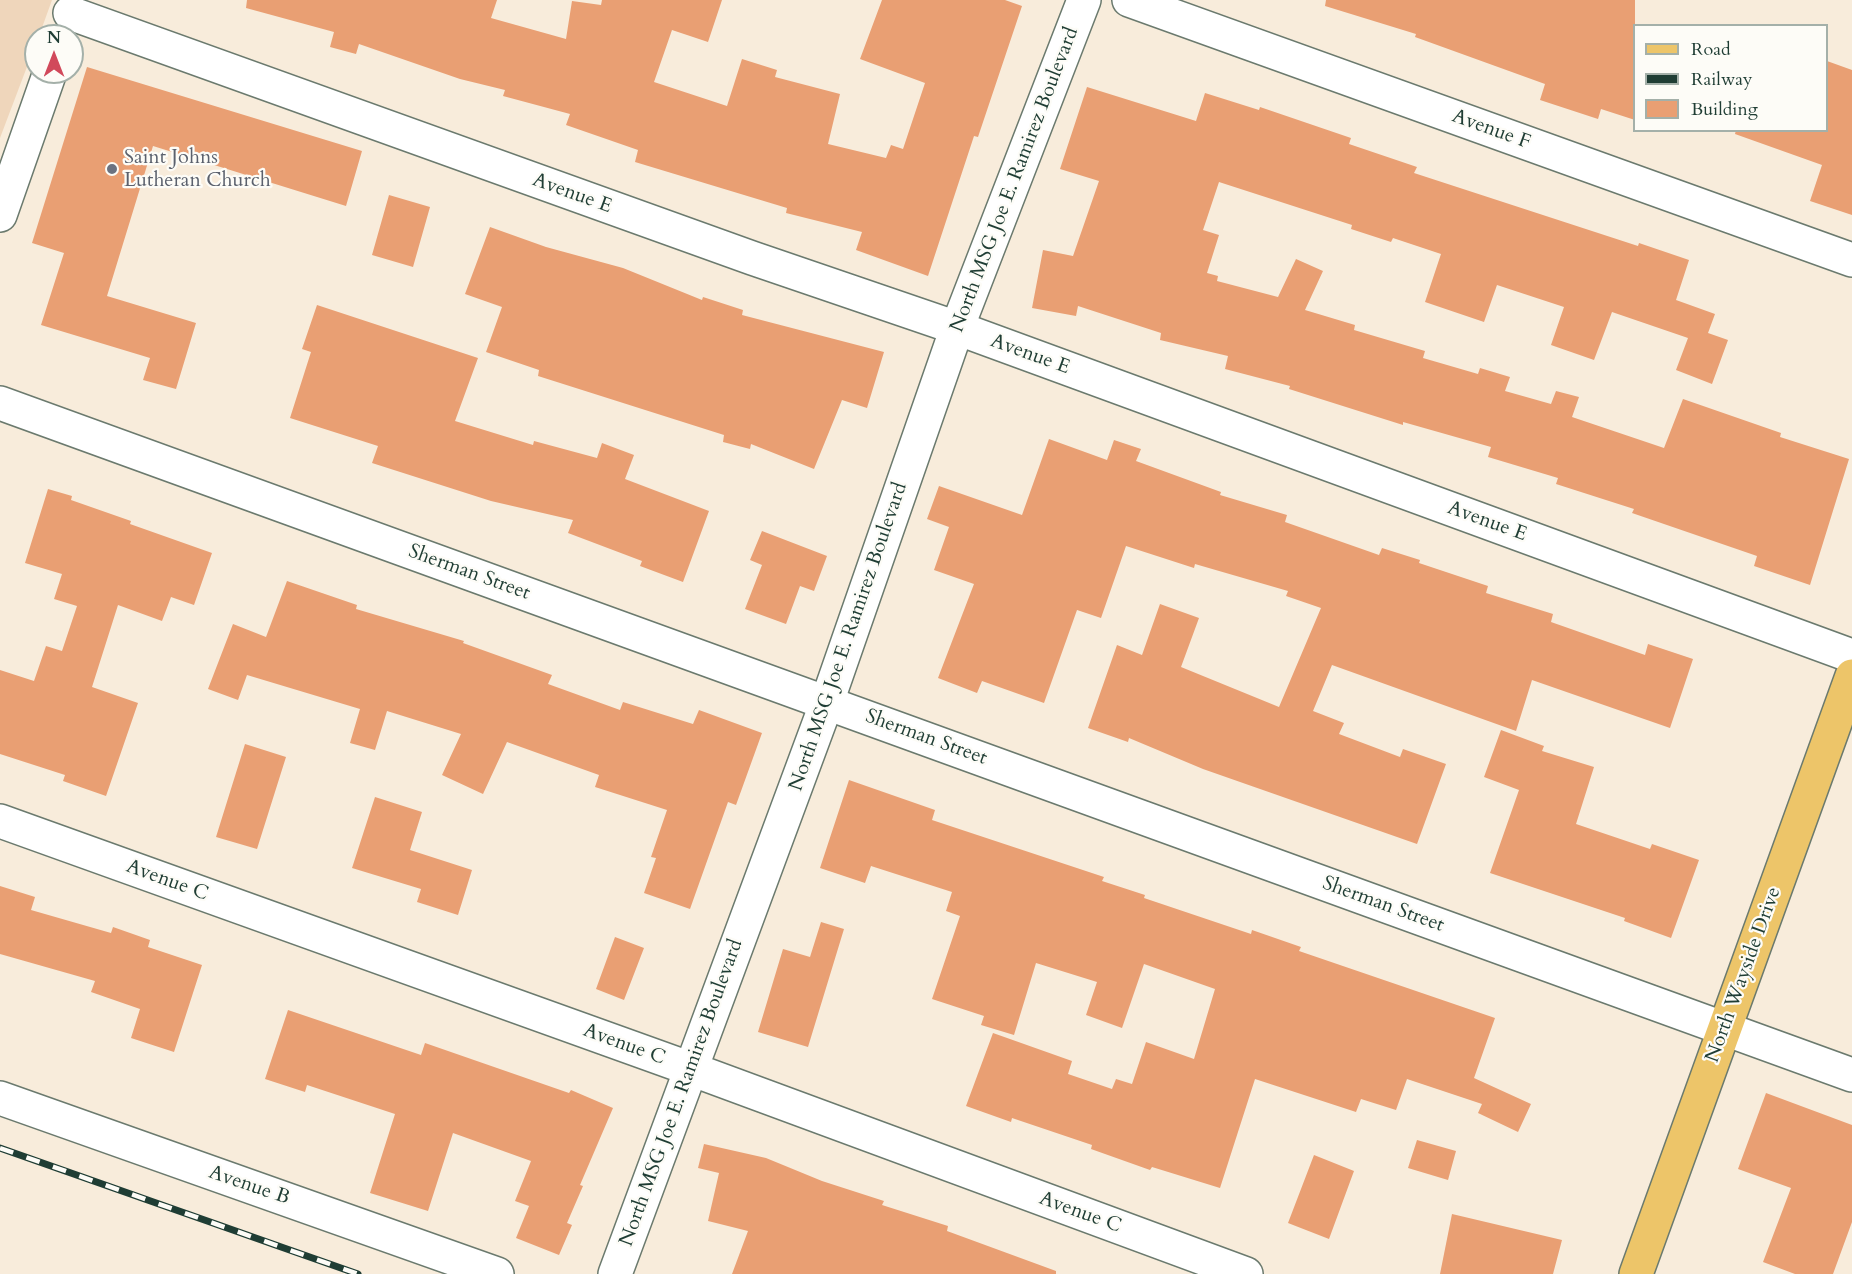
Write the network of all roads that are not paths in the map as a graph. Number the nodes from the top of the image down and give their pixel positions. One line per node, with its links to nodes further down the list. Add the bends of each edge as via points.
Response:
1 (1084, 0): 7 (street, North MSG Joe E. Ramirez Boulevard)
2 (1129, 0): 6 (street, Avenue F)
3 (69, 16): 7 (street, Avenue E)
4 (46, 84): 5 (street)
5 (0, 215)
6 (1852, 260)
7 (957, 328): 9 (street, Avenue E); 11 (street, North MSG Joe E. Ramirez Boulevard)
8 (0, 403): 11 (street, Sherman Street)
9 (1852, 656)
10 (1852, 676): 13 (main road, North Wayside Drive)
11 (827, 702): 13 (street, Sherman Street); 14 (street, North MSG Joe E. Ramirez Boulevard)
12 (0, 821): 14 (street, Avenue C)
13 (1724, 1030): 15 (street, Sherman Street); 20 (main road, North Wayside Drive)
14 (691, 1069): 18 (street, North MSG Joe E. Ramirez Boulevard); 19 (street, Avenue C)
15 (1852, 1075)
16 (0, 1098): 17 (street, Avenue B)
17 (497, 1274)
18 (615, 1274)
19 (1246, 1274)
20 (1636, 1274)

